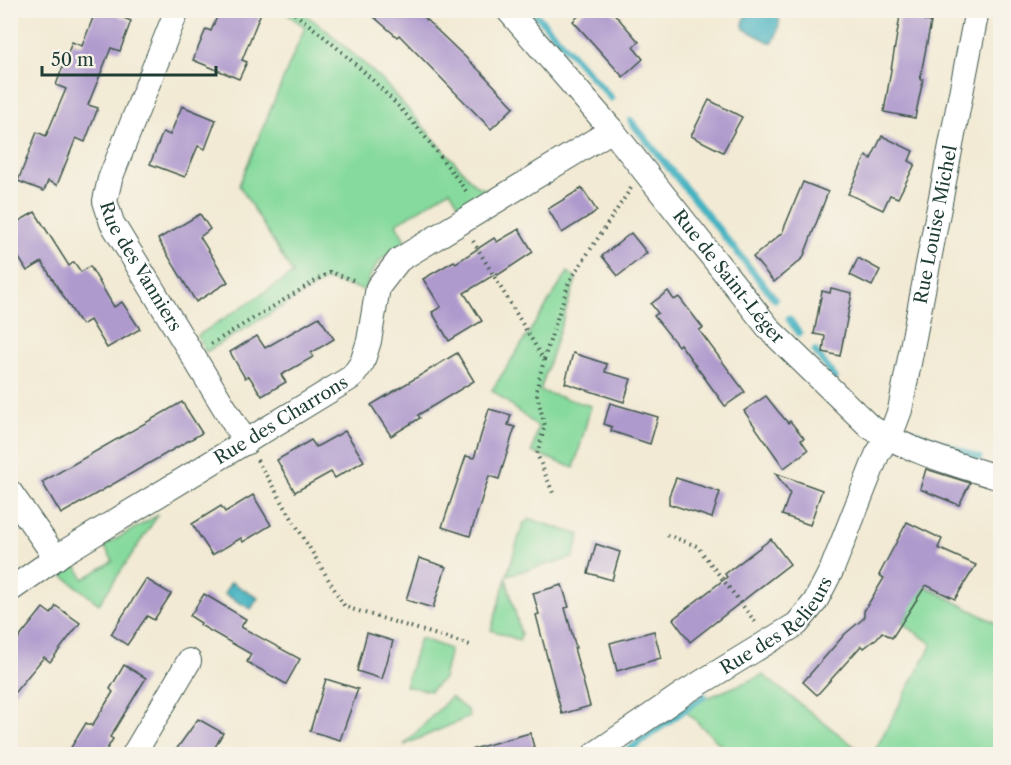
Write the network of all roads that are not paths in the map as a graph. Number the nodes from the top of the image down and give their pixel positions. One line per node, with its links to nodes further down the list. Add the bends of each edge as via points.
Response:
1 (177, 10): 6 (street, Rue des Vanniers, via 110,179 105,201 112,223)
2 (508, 10): 4 (street, Rue de Saint-Léger)
3 (977, 10): 5 (street, Rue Louise Michel, via 900,410)
4 (612, 130): 5 (street, Rue de Saint-Léger, via 771,331 870,426); 6 (street, Rue des Charrons, via 399,260 378,287 369,341 362,363 352,377)
5 (888, 438): 7 (street, Rue de Saint-Léger); 13 (street, Rue des Relieurs, via 877,455 832,568 815,602 797,624 684,693)
6 (246, 443): 9 (street, Rue des Charrons)
7 (1000, 478)
8 (10, 492): 9 (street)
9 (56, 558): 10 (street, Rue des Charrons)
10 (10, 590)
11 (189, 661): 12 (street)
12 (134, 754)
13 (595, 754)

